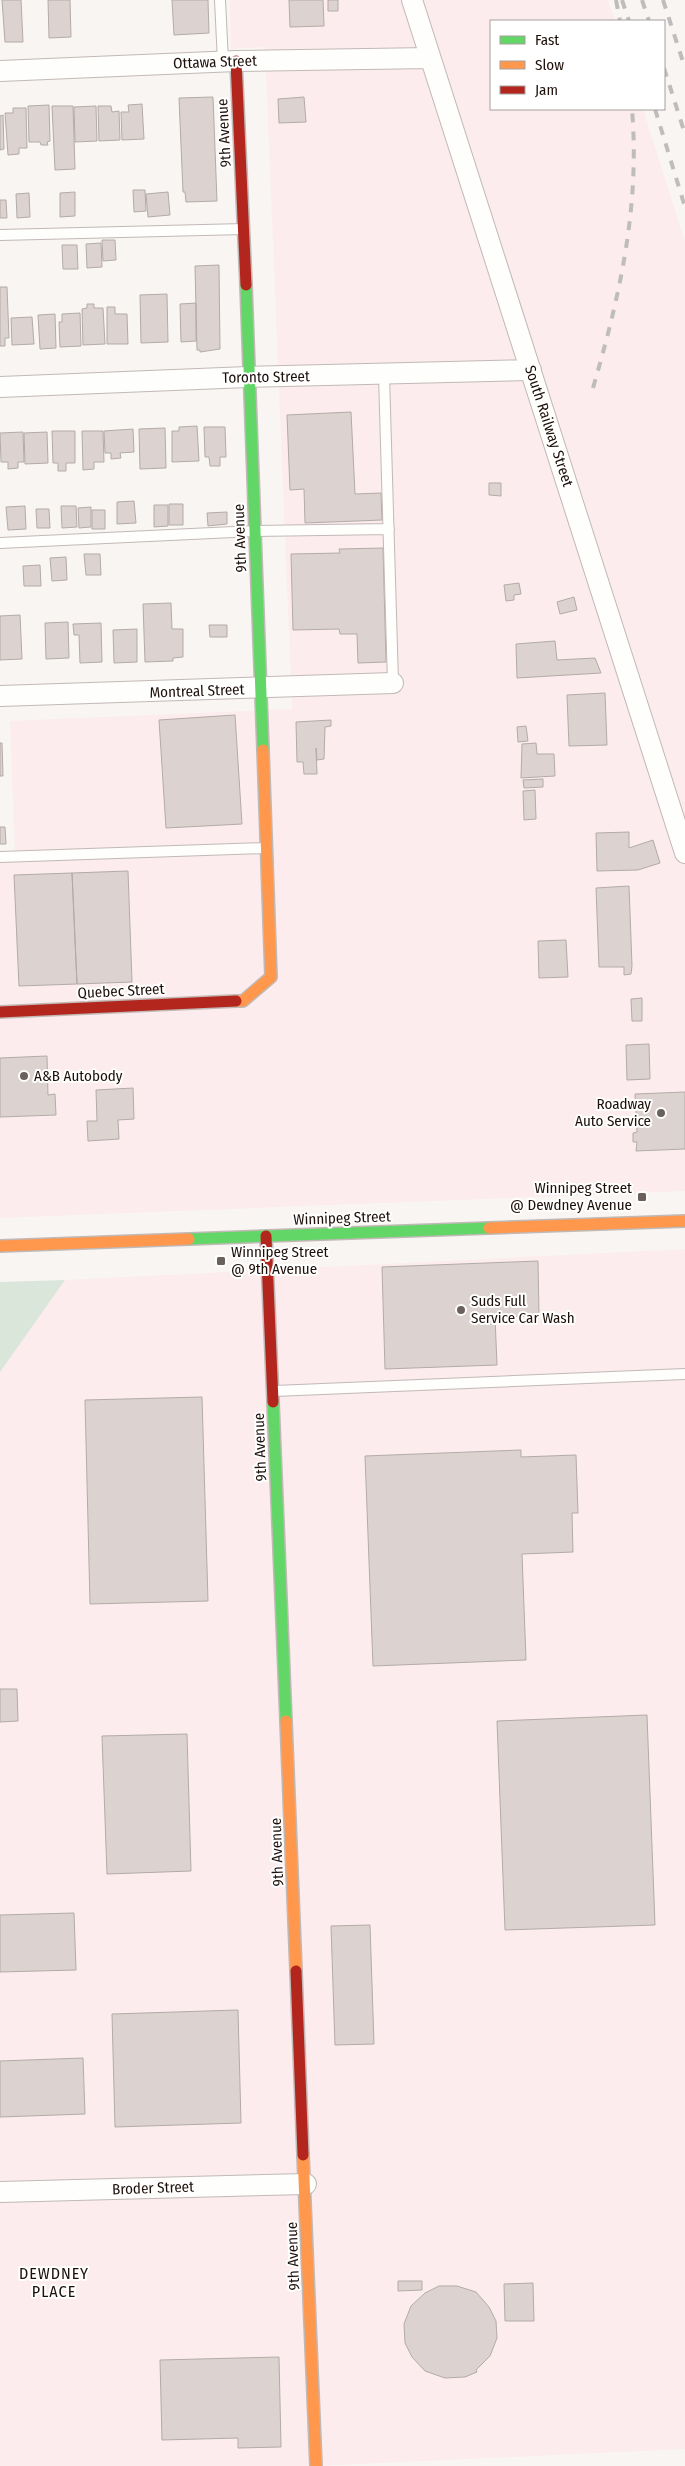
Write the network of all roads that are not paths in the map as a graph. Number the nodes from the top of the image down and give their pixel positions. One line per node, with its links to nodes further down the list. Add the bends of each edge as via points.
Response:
1 (220, 0): 4 (lane)
2 (412, 0): 3 (street, South Railway Street)
3 (430, 58): 4 (street, Ottawa Street); 8 (street, South Railway Street)
4 (230, 61): 5 (street, Ottawa Street); 6 (street, 9th Avenue)
5 (0, 71)
6 (244, 229): 7 (lane); 10 (street, 9th Avenue)
7 (0, 235)
8 (531, 370): 9 (street, Toronto Street); 19 (street, South Railway Street)
9 (384, 375): 10 (street, Toronto Street); 12 (lane)
10 (248, 377): 11 (street, Toronto Street); 13 (street, 9th Avenue)
11 (0, 387)
12 (389, 529): 13 (lane); 15 (lane)
13 (255, 532): 14 (lane); 16 (street, 9th Avenue)
14 (0, 543)
15 (393, 683): 16 (street, Montreal Street)
16 (260, 689): 17 (street, Montreal Street); 18 (street, 9th Avenue)
17 (0, 696)
18 (267, 848): 20 (lane); 21 (street, 9th Avenue, via 271,977)
19 (685, 853)
20 (0, 858)
21 (243, 1001): 22 (street, Quebec Street)
22 (0, 1012)
23 (685, 1221): 24 (street, Winnipeg Street)
24 (266, 1236): 25 (street, Winnipeg Street); 27 (street, 9th Avenue)
25 (0, 1246)
26 (685, 1374): 27 (lane)
27 (273, 1391): 28 (street, 9th Avenue)
28 (306, 2184): 29 (street, Broder Street); 30 (street, 9th Avenue)
29 (0, 2192)
30 (316, 2466)

